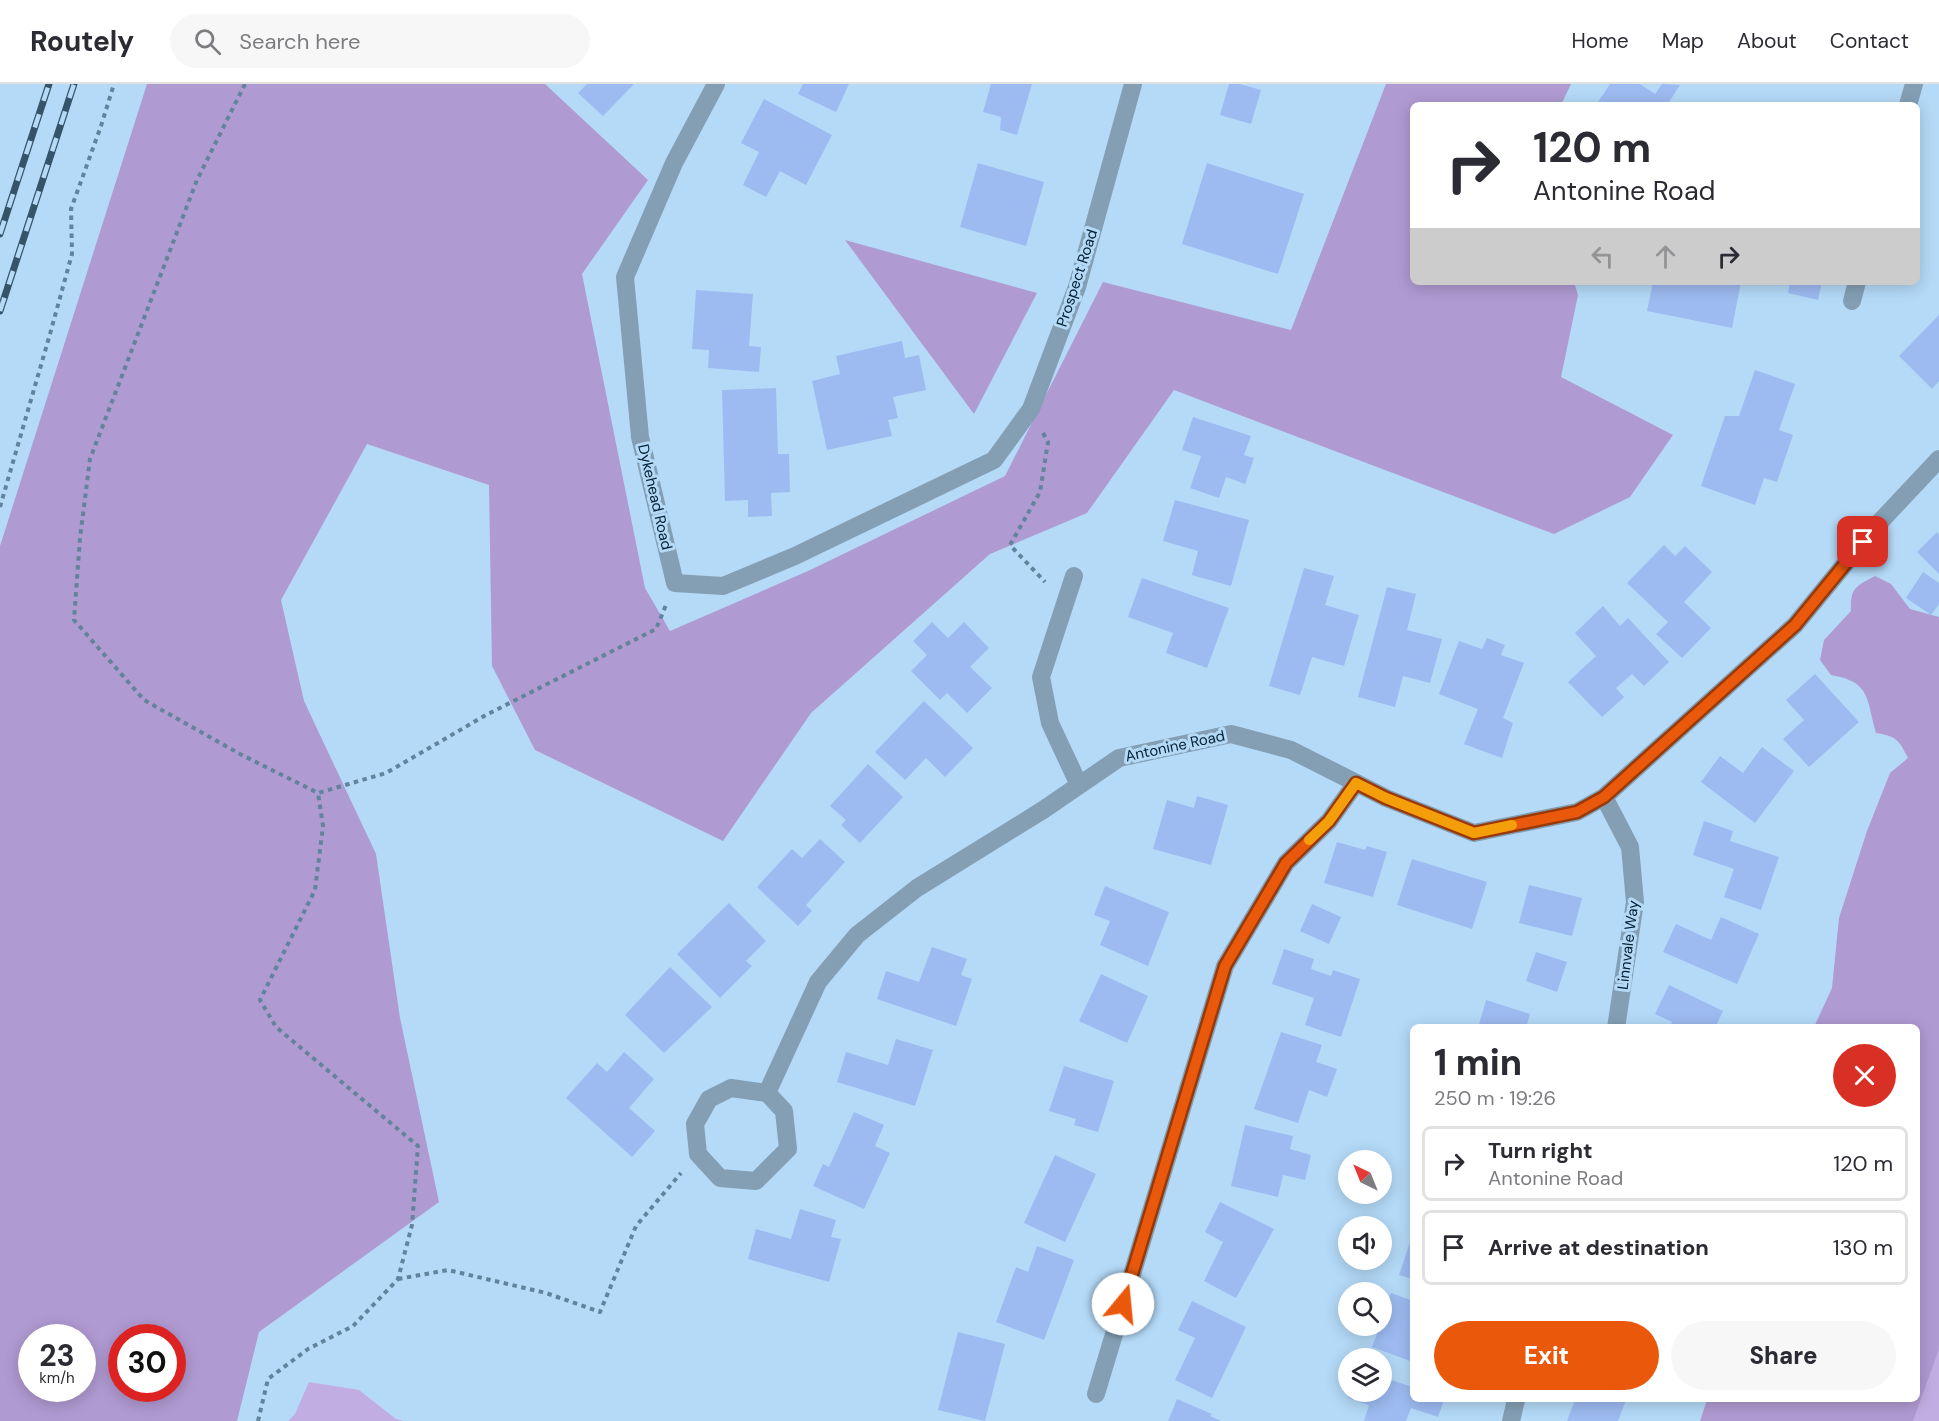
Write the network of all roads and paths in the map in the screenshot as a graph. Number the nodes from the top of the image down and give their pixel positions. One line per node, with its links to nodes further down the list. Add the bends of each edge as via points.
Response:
1 (114, 84): 11 (path, via 71,209 72,254)
2 (245, 84): 17 (path, via 197,180 90,459 74,620 144,700)
3 (716, 84): 13 (street, Dykehead Road, via 674,163 625,277 640,437)
4 (1133, 84): 9 (street, Prospect Road, via 1077,288)
5 (1914, 84): 6 (street)
6 (1909, 102)
7 (1856, 285): 8 (street)
8 (1852, 301)
9 (1031, 409): 13 (street, Prospect Road, via 994,460 795,556 723,586); 14 (path, via 1048,442 1040,492 1010,545)
10 (1939, 459): 18 (street, Antonine Road, via 1877,525 1795,625)
11 (0, 507)
12 (1074, 576): 14 (street)
13 (675, 583): 17 (path, via 656,628 486,715 386,773)
14 (1064, 602): 16 (street, via 1041,678 1050,723)
15 (1356, 783): 16 (street, Antonine Road, via 1291,750 1231,734 1119,758); 18 (street, Antonine Road, via 1474,833 1577,812); 23 (street, via 1329,821 1286,863 1225,966)
16 (1079, 785): 20 (street, Antonine Road, via 917,888 857,935 818,982)
17 (318, 793): 22 (path, via 323,826 315,890 260,1000 276,1027 418,1146 412,1225)
18 (1604, 797): 19 (street, Linnvale Way, via 1630,847 1635,902)
19 (1617, 1024)
20 (767, 1093): 21 (street, via 730,1088 709,1099 695,1124); 21 (street, via 784,1111 788,1149 756,1181 720,1178)
21 (698, 1154): 22 (path, via 636,1226 600,1311 546,1293 448,1270)
22 (398, 1279): 25 (path, via 353,1326 308,1349 268,1379)
23 (1096, 1394)
24 (1515, 1402): 26 (street)
25 (258, 1421)
26 (1510, 1421)

